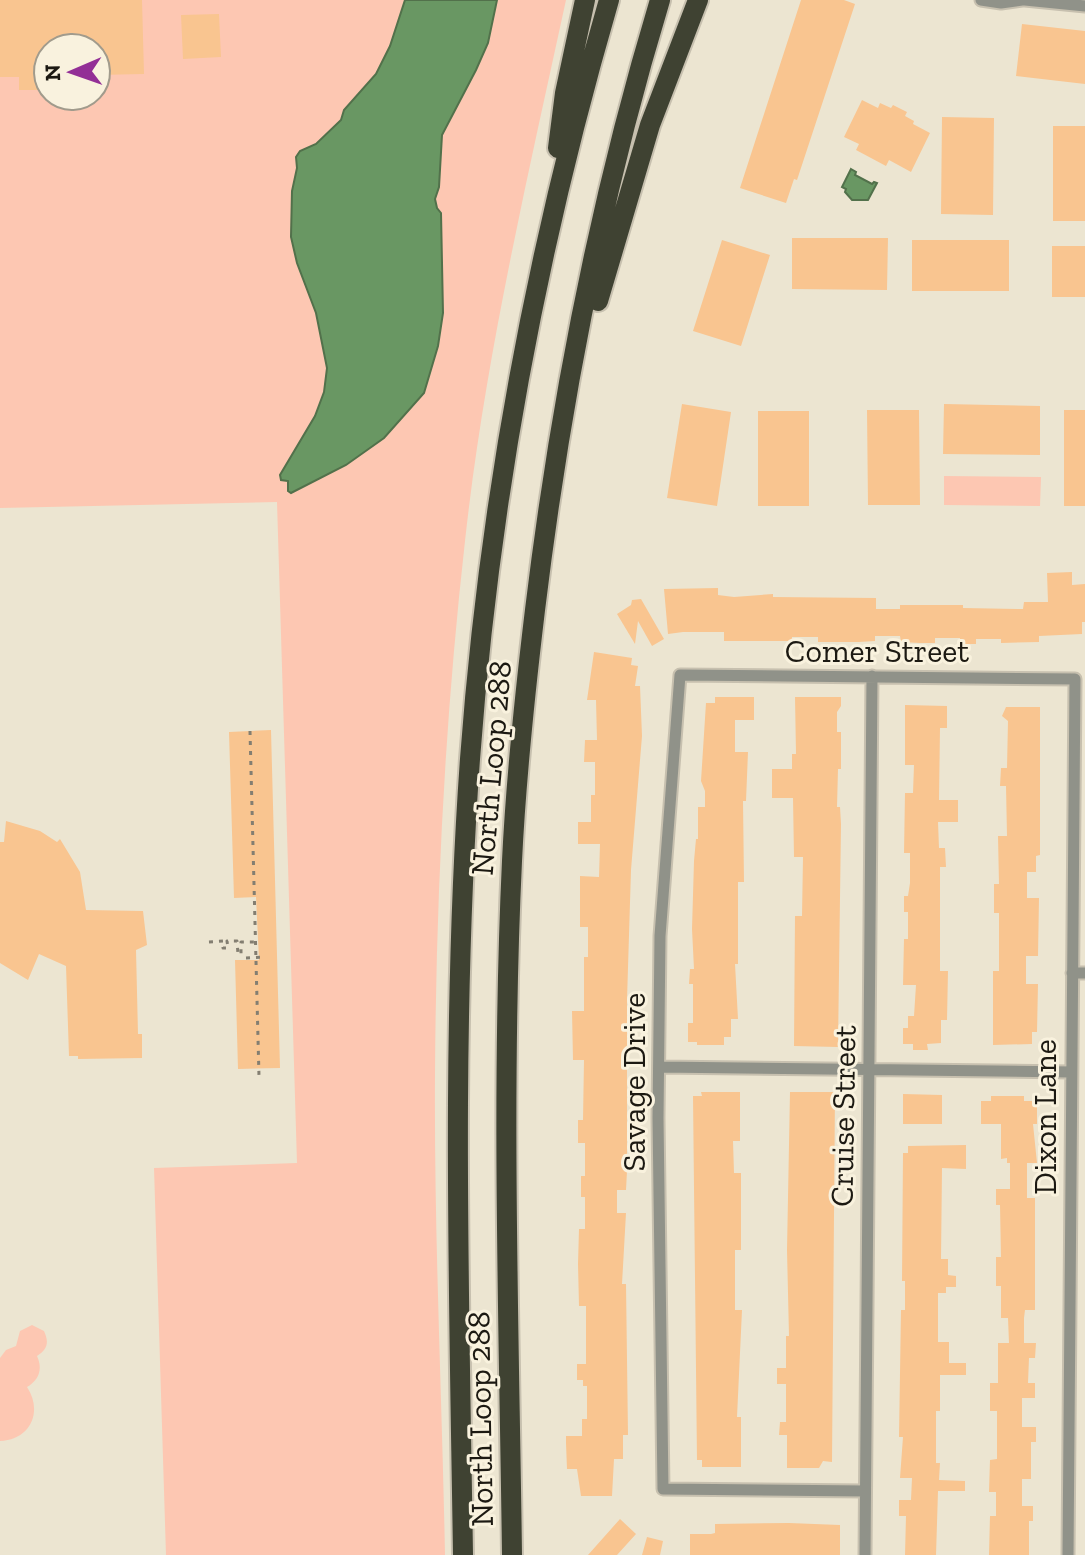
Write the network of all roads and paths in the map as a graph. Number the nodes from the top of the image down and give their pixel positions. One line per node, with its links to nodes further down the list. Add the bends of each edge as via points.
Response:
1 (585, 0): 8 (highway, via 565,93)
2 (609, 0): 8 (highway, North Loop 288)
3 (660, 0): 9 (highway, North Loop 288, via 605,210)
4 (698, 0): 9 (highway, via 650,125)
5 (981, 0): 6 (street)
6 (1023, 0): 7 (street)
7 (1085, 6)
8 (544, 255): 25 (highway, North Loop 288, via 498,509 470,758 456,1072)
9 (562, 427): 26 (highway, North Loop 288, via 528,671 512,857 506,1050)
10 (680, 675): 11 (street, Comer Street); 20 (street, Savage Drive, via 660,936)
11 (872, 676): 12 (street, Comer Street); 21 (street, Cruise Street)
12 (1075, 679): 19 (street, Dixon Lane)
13 (250, 731): 15 (path)
14 (209, 942): 15 (path, via 223,941 223,948 228,948 227,941 237,941 241,954 241,942)
15 (255, 942): 18 (path)
16 (265, 957): 18 (path)
17 (246, 958): 18 (path)
18 (256, 958): 23 (path)
19 (1079, 973): 22 (street, Dixon Lane)
20 (659, 1067): 21 (street); 24 (street, Savage Drive, via 663,1489)
21 (870, 1071): 22 (street); 24 (street, Cruise Street)
22 (1071, 1072): 28 (street, Dixon Lane)
23 (259, 1076)
24 (865, 1491): 27 (street, Cruise Street)
25 (463, 1555)
26 (512, 1555)
27 (865, 1555)
28 (1068, 1555)

